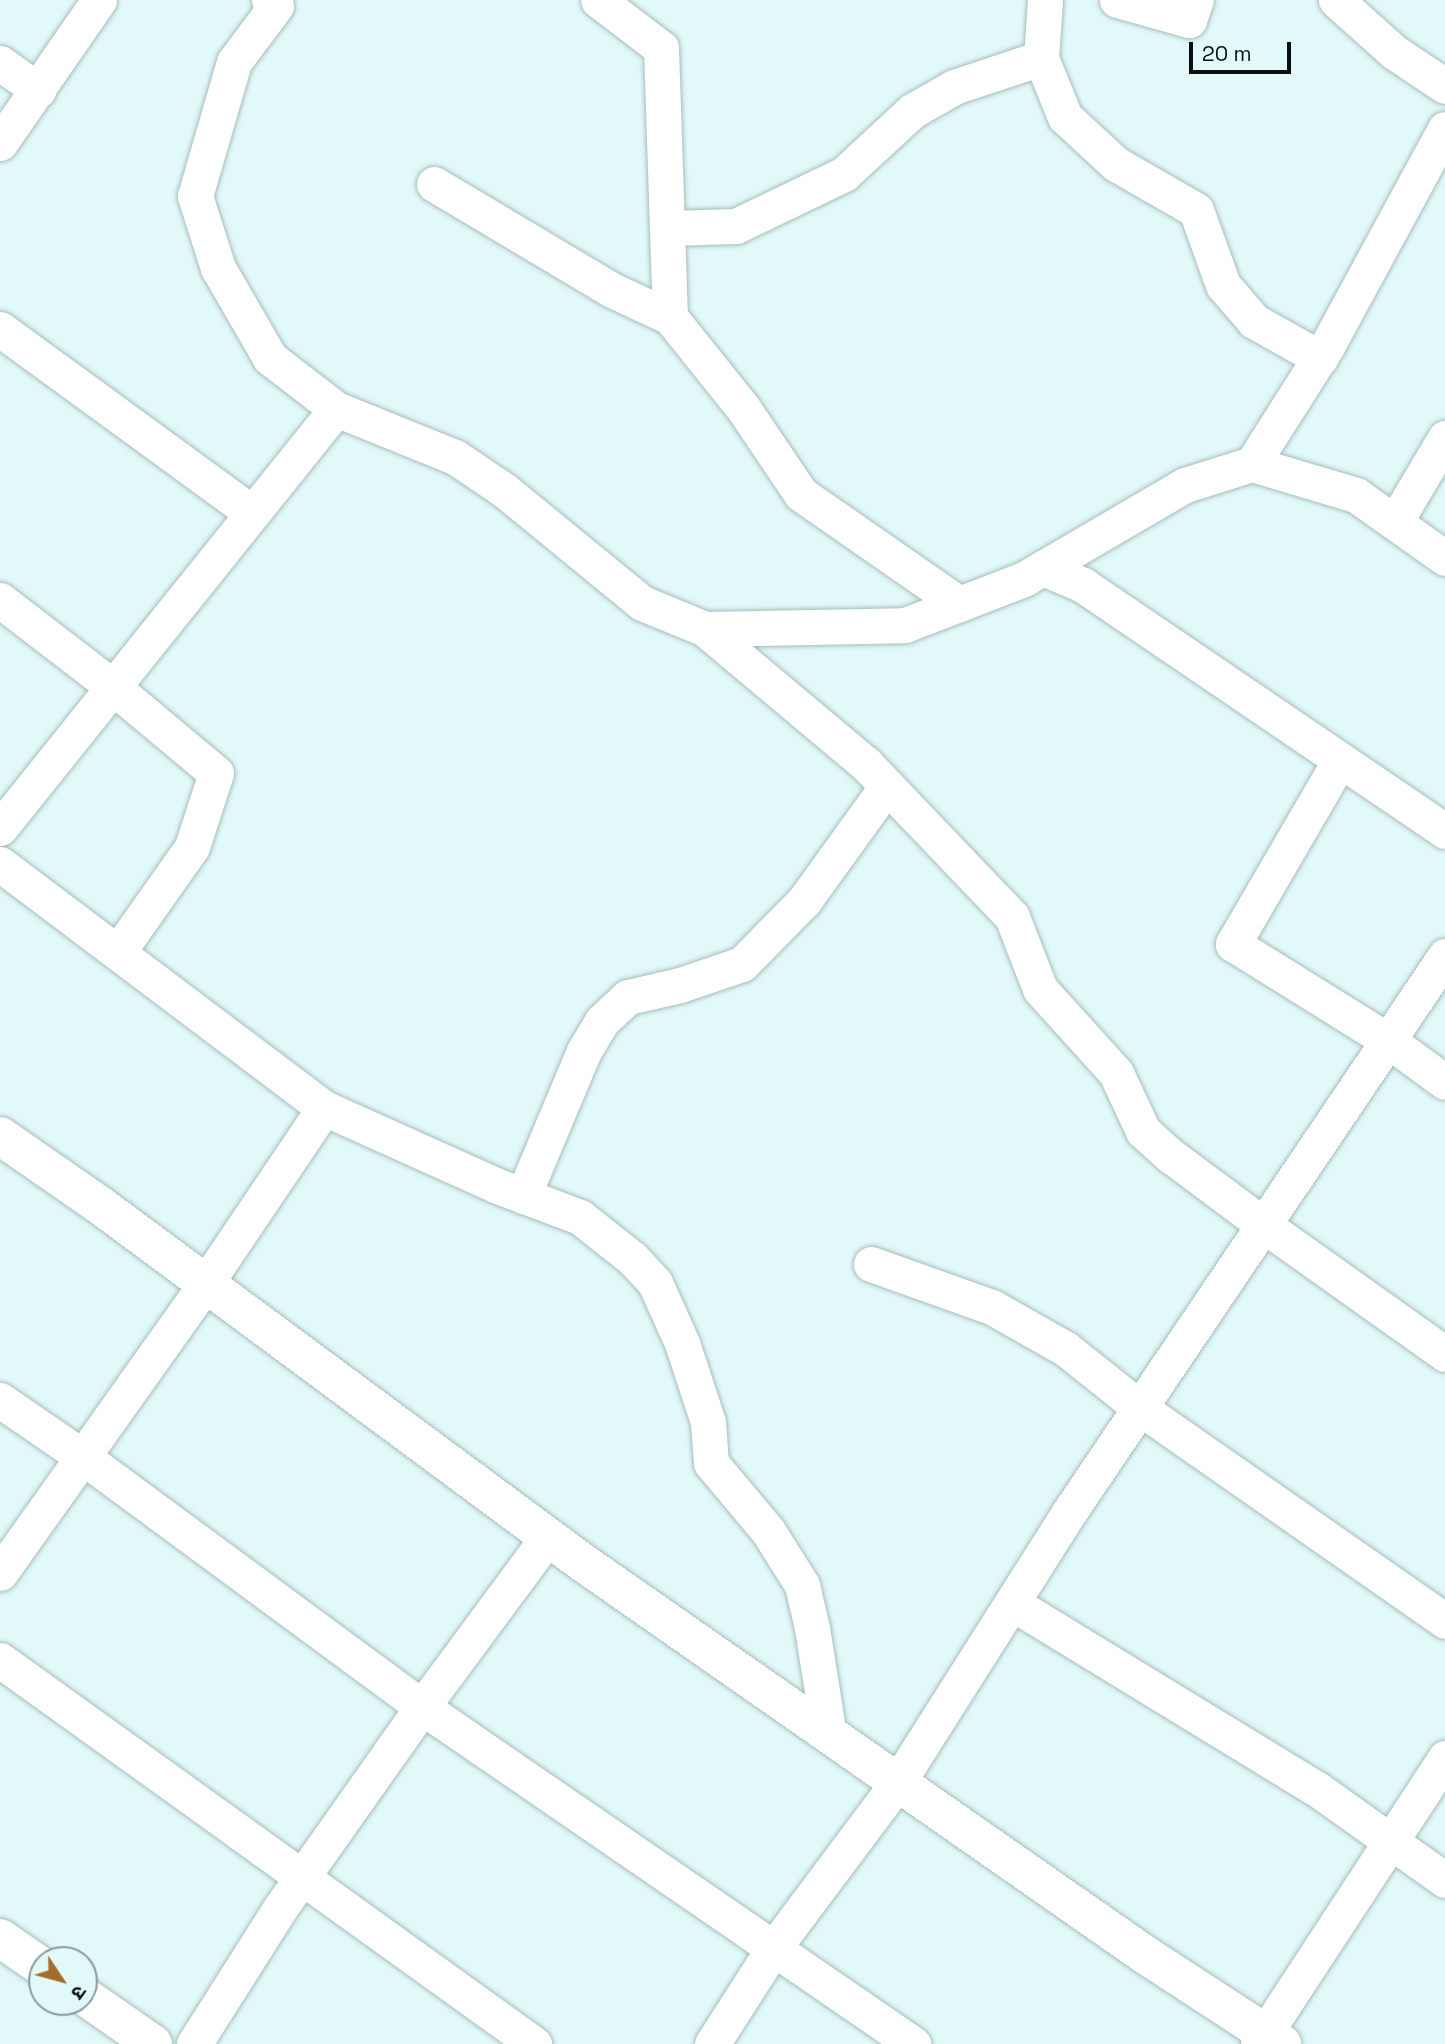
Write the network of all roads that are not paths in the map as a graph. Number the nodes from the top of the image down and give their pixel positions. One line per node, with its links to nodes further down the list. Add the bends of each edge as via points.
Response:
1 (99, 0): 11 (street)
2 (269, 0): 19 (street, via 276,6 234,62 195,196 218,268 271,358)
3 (598, 0): 15 (street, via 661,48)
4 (1045, 0): 8 (street)
5 (1117, 0): 6 (street, via 1189,19)
6 (1196, 0)
7 (1336, 0): 10 (street, via 1394,52)
8 (1041, 58): 15 (street, via 954,87 912,111 844,174 736,226); 18 (street, via 1065,117 1116,164 1196,211 1223,285 1254,321)
9 (0, 63): 11 (street)
10 (1445, 86)
11 (38, 90): 13 (street)
12 (1445, 129): 18 (street)
13 (0, 143)
14 (435, 184): 16 (street, via 612,290)
15 (669, 228): 16 (street)
16 (670, 317): 27 (street, via 743,408 801,494)
17 (0, 329): 22 (street)
18 (1321, 358): 21 (street)
19 (336, 409): 22 (street); 28 (street, via 455,457 504,490 642,604)
20 (1445, 438): 23 (street)
21 (1252, 464): 23 (street, via 1356,495); 25 (street, via 1185,485)
22 (252, 513): 29 (street)
23 (1395, 522): 24 (street)
24 (1445, 558)
25 (1043, 568): 27 (street); 30 (street, via 1083,585)
26 (0, 600): 29 (street)
27 (959, 604): 28 (street, via 905,625)
28 (705, 629): 31 (street)
29 (113, 687): 32 (street); 35 (street, via 216,773 192,847)
30 (1340, 760): 33 (street); 37 (street, via 1233,944)
31 (887, 786): 41 (street, via 804,901 742,964 628,997 602,1021 584,1051); 42 (street, via 1012,916 1040,989 1116,1073 1143,1131)
32 (0, 828)
33 (1445, 831)
34 (0, 864): 35 (street)
35 (118, 952): 39 (street)
36 (1445, 956): 37 (street)
37 (1389, 1041): 38 (street); 42 (street)
38 (1445, 1082)
39 (324, 1108): 41 (street); 44 (street)
40 (0, 1136): 44 (street)
41 (523, 1196): 55 (street, via 580,1217 656,1283 708,1422 711,1463 768,1531 802,1585)
42 (1265, 1226): 45 (street); 47 (street)
43 (871, 1264): 47 (street, via 992,1307 1066,1349)
44 (206, 1283): 48 (street); 49 (street)
45 (1445, 1354)
46 (0, 1401): 48 (street)
47 (1140, 1408): 51 (street); 52 (street)
48 (83, 1457): 50 (street); 54 (street)
49 (548, 1537): 54 (street); 55 (street)
50 (0, 1573)
51 (1012, 1603): 57 (street); 58 (street, via 1317,1789)
52 (1445, 1621)
53 (0, 1660): 59 (street)
54 (422, 1707): 59 (street); 62 (street)
55 (829, 1735): 57 (street)
56 (1445, 1758): 58 (street)
57 (898, 1782): 62 (street); 65 (street)
58 (1389, 1840): 60 (street); 65 (street)
59 (302, 1877): 67 (street); 68 (street)
60 (1445, 1880)
61 (0, 1938): 63 (street)
62 (774, 1949): 69 (street); 70 (street)
63 (28, 1957)
64 (98, 2006): 66 (street)
65 (1269, 2040)
66 (153, 2044)
67 (194, 2044)
68 (534, 2044)
69 (712, 2044)
70 (913, 2044)

